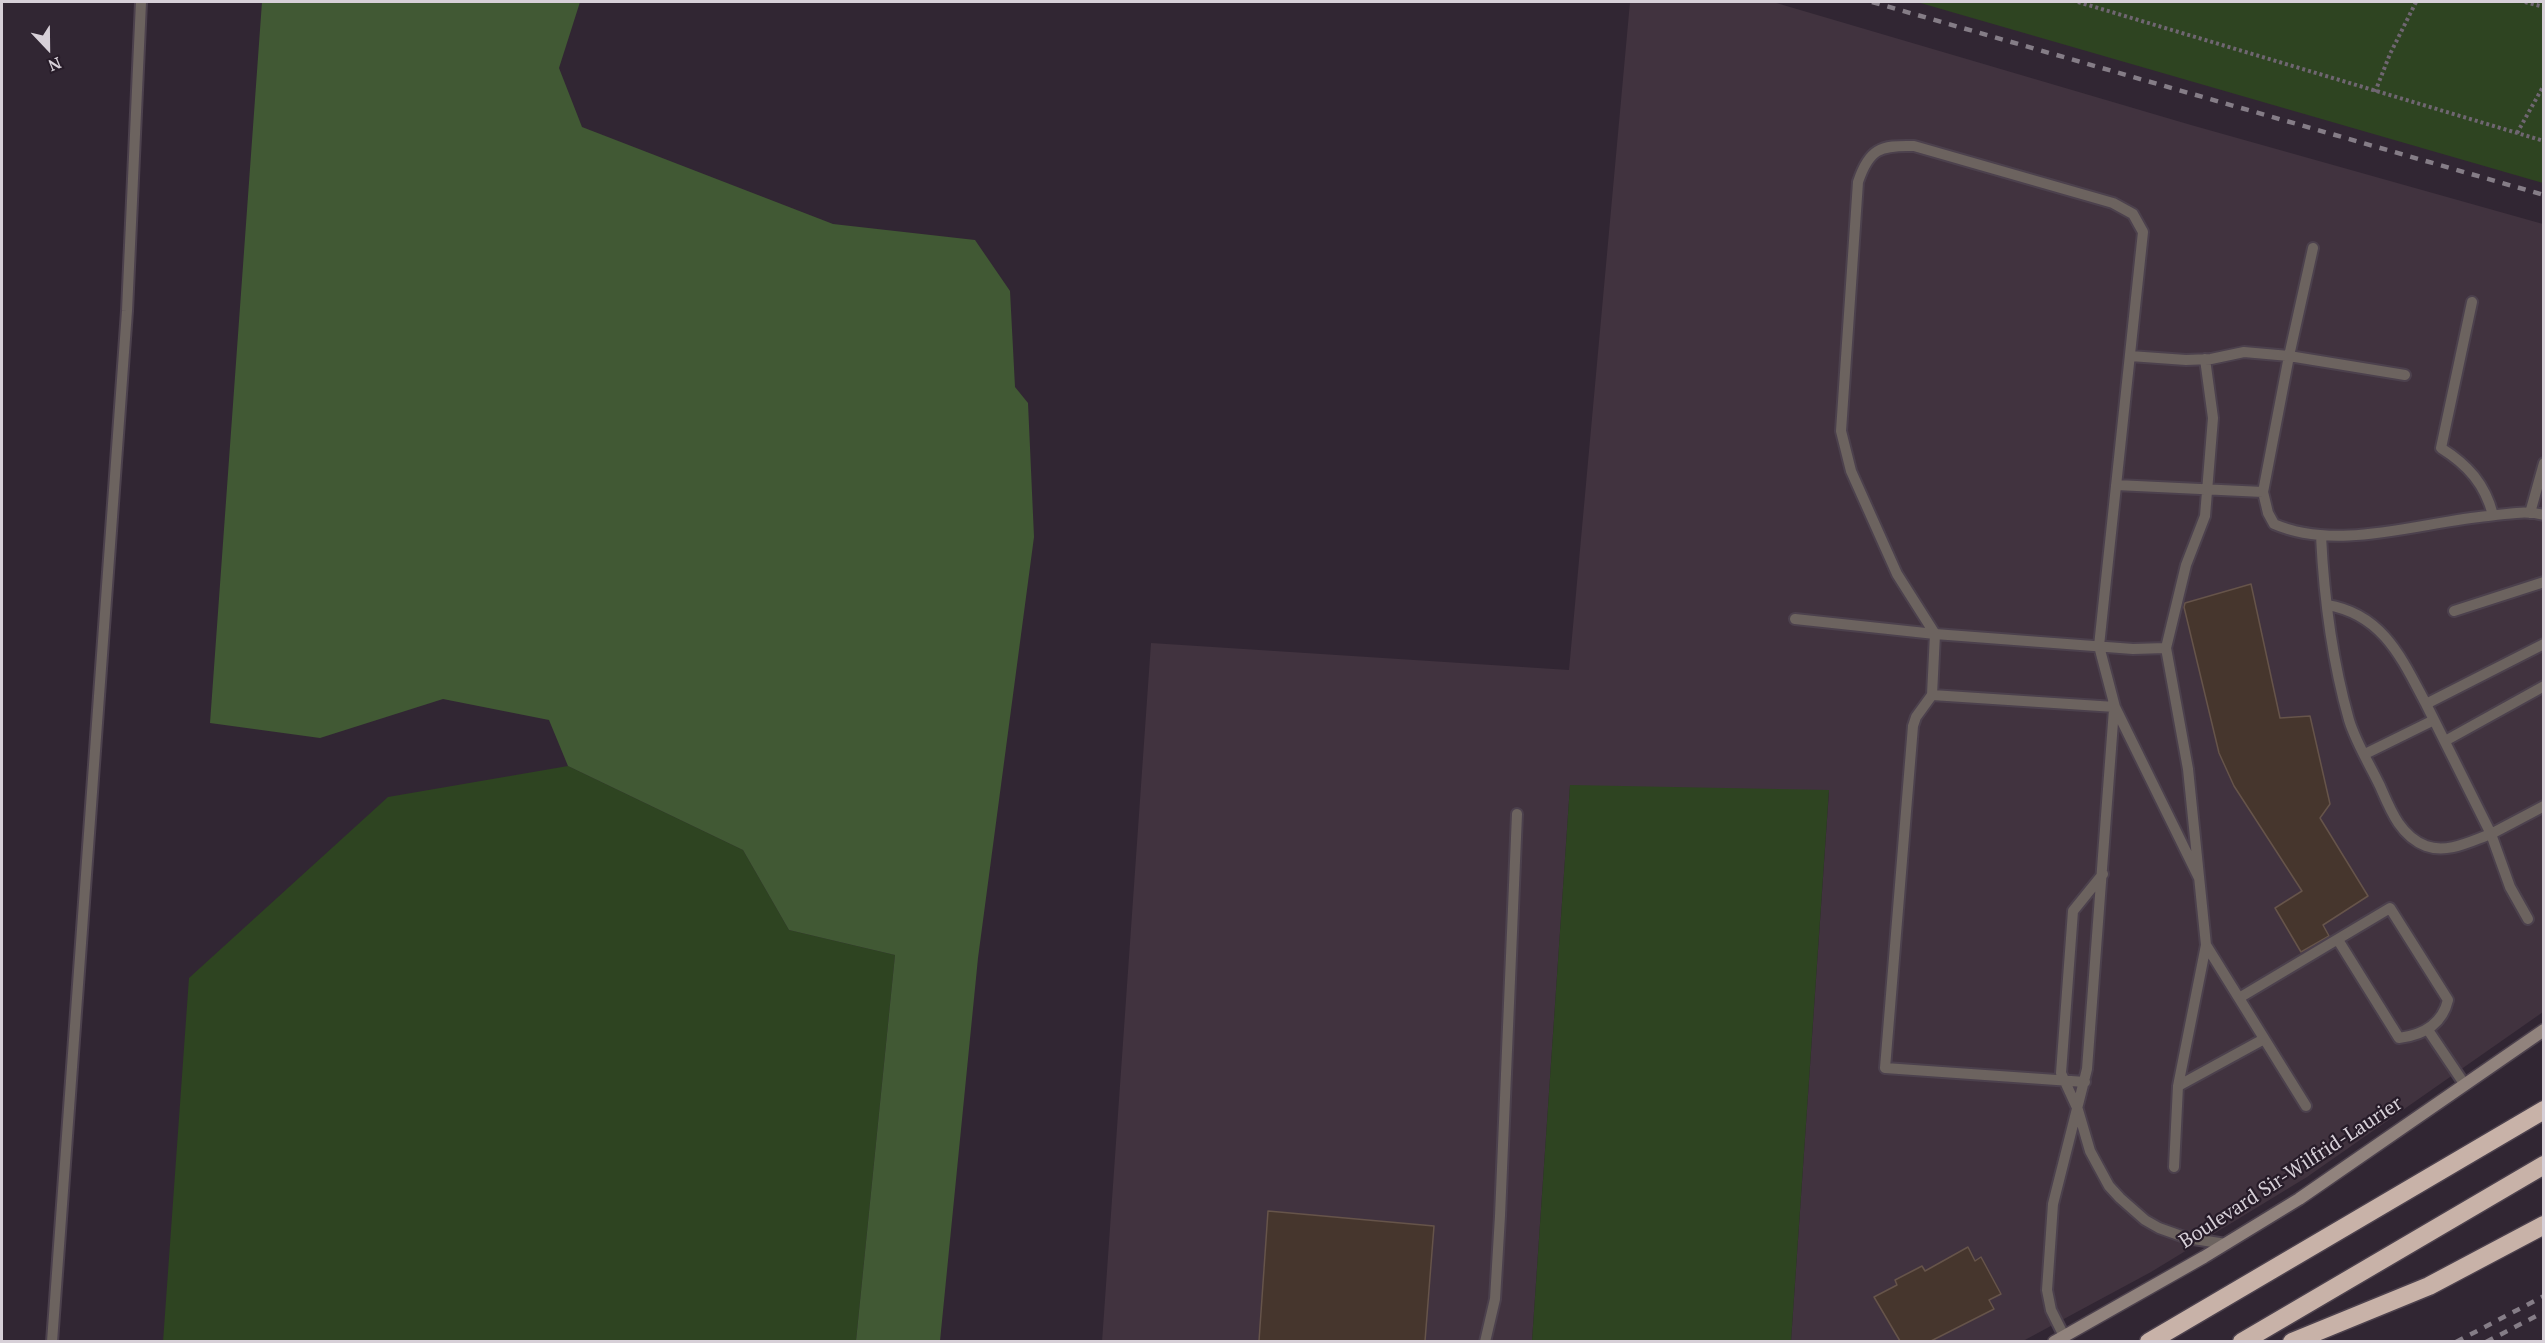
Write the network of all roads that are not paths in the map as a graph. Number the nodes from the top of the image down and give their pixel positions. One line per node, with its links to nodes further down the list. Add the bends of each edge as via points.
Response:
1 (141, 2): 55 (lane, via 127,310)
2 (2313, 248): 5 (lane)
3 (2472, 302): 13 (lane, via 2441,448 2471,471 2487,494)
4 (2130, 356): 6 (lane); 9 (lane); 20 (lane, via 2143,232 2133,214 2113,203 2059,186 1914,146 1891,146 1876,151 1865,161 1854,214 1841,431 1851,471 1897,574)
5 (2289, 356): 6 (lane, via 2244,352); 7 (lane); 11 (lane)
6 (2205, 359): 10 (lane, via 2213,418)
7 (2405, 375)
8 (2544, 463): 12 (lane)
9 (2116, 485): 10 (lane); 22 (lane)
10 (2209, 489): 11 (lane); 23 (lane, via 2205,516 2186,565)
11 (2264, 492): 15 (lane, via 2274,524 2289,531)
12 (2530, 513): 13 (lane); 14 (lane)
13 (2493, 515): 15 (lane)
14 (2544, 515)
15 (2321, 536): 17 (lane)
16 (2544, 582): 18 (lane)
17 (2327, 605): 26 (lane, via 2347,608 2378,629 2393,645); 30 (lane, via 2332,648 2350,722)
18 (2454, 611)
19 (1795, 619): 20 (lane)
20 (1935, 634): 22 (lane); 25 (lane)
21 (2544, 644): 26 (lane)
22 (2099, 646): 23 (lane); 27 (lane)
23 (2166, 648): 35 (lane, via 2188,769)
24 (2544, 686): 29 (lane)
25 (1932, 695): 27 (lane); 43 (lane, via 1913,726 1885,1068)
26 (2426, 704): 28 (lane)
27 (2115, 707): 34 (lane); 35 (lane)
28 (2434, 720): 29 (lane); 30 (lane)
29 (2445, 741): 33 (lane)
30 (2365, 754): 33 (lane, via 2400,827 2409,837 2440,849)
31 (2544, 806): 33 (lane)
32 (1517, 814): 56 (lane, via 1495,1299)
33 (2491, 834): 36 (lane, via 2510,887)
34 (2103, 874): 43 (lane, via 2073,911 2061,1073); 44 (lane)
35 (2199, 878): 38 (lane)
36 (2528, 919)
37 (2338, 940): 39 (lane); 40 (lane, via 2399,1038); 40 (lane, via 2390,908 2448,1000 2439,1019)
38 (2206, 945): 39 (lane); 46 (lane)
39 (2239, 998): 42 (lane)
40 (2428, 1030): 45 (lane)
41 (2544, 1030): 45 (street, Boulevard Sir-Wilfrid-Laurier)
42 (2264, 1039): 46 (lane); 47 (lane)
43 (2065, 1081): 44 (lane); 48 (lane)
44 (2085, 1082): 48 (lane)
45 (2465, 1085): 53 (street, Boulevard Sir-Wilfrid-Laurier, via 2324,1183)
46 (2178, 1086): 51 (lane)
47 (2307, 1106)
48 (2078, 1110): 53 (lane, via 2099,1168 2109,1186 2132,1210 2174,1234); 54 (lane, via 2053,1204 2047,1279 2048,1300)
49 (2544, 1110): 57 (highway)
50 (2544, 1165): 58 (highway)
51 (2174, 1167)
52 (2544, 1225): 59 (highway, via 2430,1286)
53 (2226, 1244): 54 (street, Boulevard Sir-Wilfrid-Laurier)
54 (2059, 1339)
55 (52, 1341)
56 (1485, 1341)
57 (2148, 1341)
58 (2242, 1341)
59 (2292, 1341)

